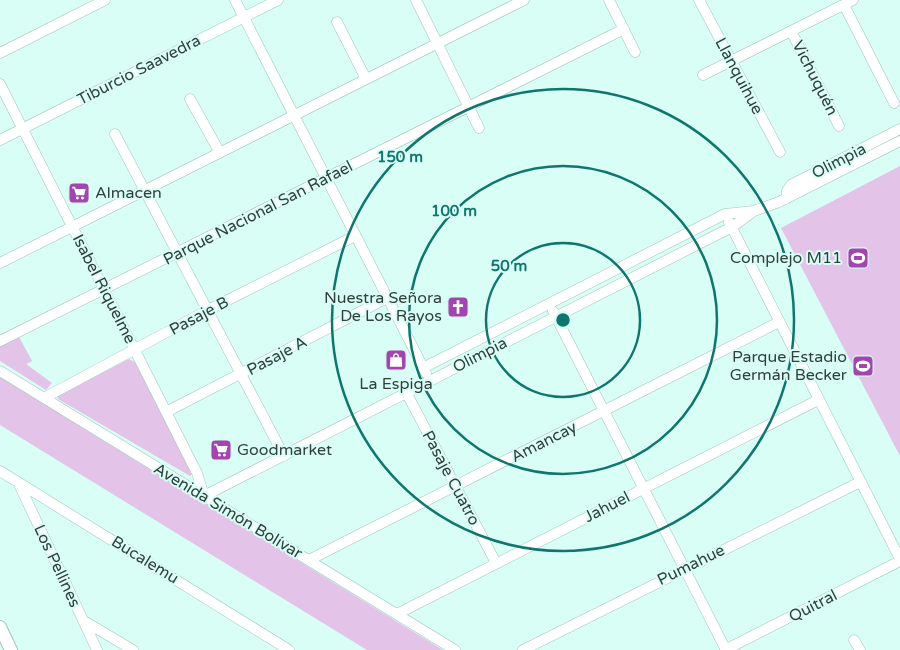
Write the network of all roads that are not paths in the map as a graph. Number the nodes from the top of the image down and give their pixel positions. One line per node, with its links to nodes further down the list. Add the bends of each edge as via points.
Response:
1 (105, 0): 16 (street)
2 (234, 0): 10 (street)
3 (278, 0): 10 (street, Tiburcio Saavedra)
4 (416, 0): 14 (street)
5 (524, 0): 9 (street)
6 (609, 0): 12 (street)
7 (700, 0): 17 (street, Llanquihue)
8 (849, 2): 13 (street); 22 (street)
9 (512, 3): 14 (street)
10 (243, 17): 24 (street); 27 (street, Tiburcio Saavedra)
11 (337, 22): 19 (street)
12 (624, 29): 15 (street); 23 (street, Parque Nacional San Rafael)
13 (791, 31): 17 (street); 25 (street, Vichuquén)
14 (438, 44): 19 (street); 23 (street)
15 (635, 52)
16 (0, 53)
17 (732, 61): 18 (street); 32 (street, Llanquihue)
18 (703, 75)
19 (366, 79): 24 (street)
20 (0, 84): 27 (street, Isabel Riquelme)
21 (190, 99): 33 (street)
22 (894, 103)
23 (469, 107): 26 (street); 34 (street, Parque Nacional San Rafael)
24 (293, 116): 33 (street); 34 (street)
25 (839, 126)
26 (479, 128)
27 (23, 129): 30 (street, Tiburcio Saavedra); 39 (street, Isabel Riquelme)
28 (900, 129): 36 (street, Olimpia, via 791,185)
29 (115, 134): 35 (street)
30 (0, 140)
31 (900, 141): 36 (street, Olimpia)
32 (780, 152)
33 (220, 153): 35 (street)
34 (326, 179): 41 (street); 42 (street, Parque Nacional San Rafael)
35 (145, 190): 39 (street); 42 (street)
36 (786, 199): 37 (street, Olimpia)
37 (754, 211): 38 (street, Olimpia); 40 (street, Olimpia)
38 (725, 214): 40 (street); 46 (street, Olimpia)
39 (72, 226): 43 (street); 44 (street, Isabel Riquelme)
40 (732, 227): 48 (street, Olimpia); 49 (street)
41 (355, 236): 45 (street); 47 (street, Pasaje B)
42 (178, 254): 44 (street, Parque Nacional San Rafael); 47 (street)
43 (0, 262)
44 (104, 289): 50 (street, Parque Nacional San Rafael); 51 (street, Isabel Riquelme)
45 (387, 298): 52 (street); 54 (street, Pasaje A)
46 (549, 304): 48 (street); 52 (street, Olimpia)
47 (208, 310): 51 (street, Pasaje B); 54 (street)
48 (556, 316): 55 (street, Olimpia); 59 (street)
49 (779, 322): 58 (street); 59 (street, Amancay)
50 (0, 341)
51 (135, 350): 57 (street, Pasaje B); 60 (street, Isabel Riquelme)
52 (423, 368): 55 (street)
53 (0, 371): 57 (street, Avenida Simón Bolívar)
54 (241, 374): 60 (street, Pasaje A); 61 (street)
55 (430, 380): 56 (street, Olimpia)
56 (406, 392): 61 (street, Olimpia); 65 (street, Pasaje Cuatro)
57 (44, 398): 67 (street, Avenida Simón Bolívar)
58 (818, 400): 64 (street); 66 (street, Jahuel)
59 (604, 411): 65 (street, Amancay); 66 (street)
60 (166, 412): 67 (street, Isabel Riquelme, via 199,478)
61 (284, 456): 67 (street, Olimpia)
62 (0, 471): 63 (street, Bucalemu)
63 (17, 482): 73 (street, Los Pellines); 79 (street, Bucalemu)
64 (860, 482): 69 (street); 71 (street, Pumahue)
65 (456, 487): 68 (street, Amancay); 70 (street, Pasaje Cuatro)
66 (644, 489): 70 (street, Jahuel); 71 (street)
67 (204, 496): 68 (street, Avenida Simón Bolívar)
68 (308, 560): 72 (street, Avenida Simón Bolívar)
69 (900, 560): 82 (street, Quitral)
70 (496, 563): 72 (street, Jahuel)
71 (684, 568): 81 (street, Pumahue); 82 (street)
72 (397, 614): 80 (street, Avenida Simón Bolívar)
73 (84, 621): 76 (street, Los Pellines); 78 (street)
74 (0, 627): 77 (main road)
75 (854, 640): 83 (street)
76 (94, 649)
77 (11, 650)
78 (134, 650)
79 (289, 650)
80 (455, 650)
81 (523, 650)
82 (726, 650)
83 (860, 650)

